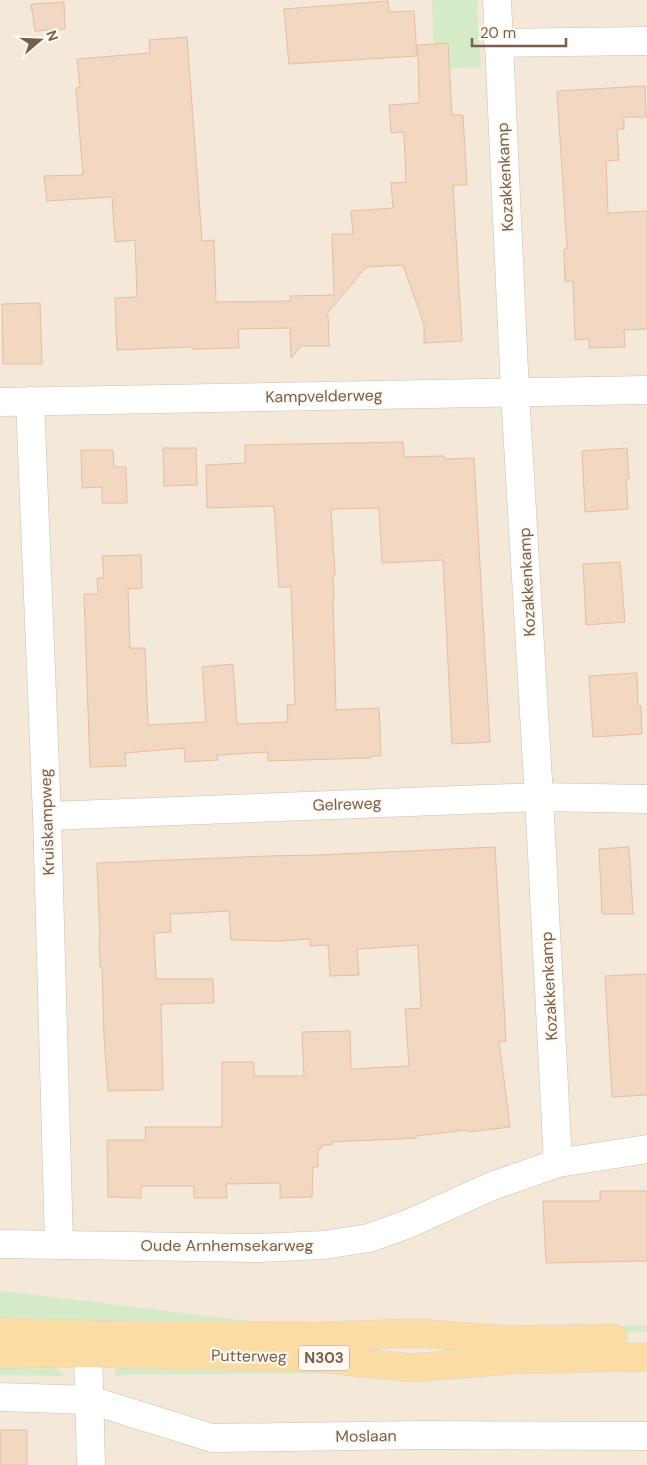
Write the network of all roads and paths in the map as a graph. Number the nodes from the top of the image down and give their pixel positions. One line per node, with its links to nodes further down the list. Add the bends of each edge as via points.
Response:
1 (497, 0): 3 (street, Kozakkenkamp)
2 (647, 41): 3 (street)
3 (498, 43): 5 (street, Kozakkenkamp)
4 (647, 390): 5 (street, Kampvelderweg)
5 (515, 393): 6 (street, Kampvelderweg); 8 (street, Kozakkenkamp)
6 (30, 401): 7 (street, Kampvelderweg); 10 (street, Kruiskampweg)
7 (0, 402)
8 (539, 797): 9 (street, Gelreweg); 10 (street, Gelreweg); 12 (street, Kozakkenkamp)
9 (647, 798)
10 (47, 816): 14 (street, Kruiskampweg)
11 (647, 1149): 12 (street, Oude Arnhemsekarweg)
12 (558, 1163): 14 (street, Oude Arnhemsekarweg, via 492,1186 369,1238 324,1245 258,1248)
13 (0, 1244): 14 (street, Oude Arnhemsekarweg)
14 (59, 1244)
15 (0, 1332): 16 (main road, Putterweg / N303, via 320,1336 417,1333 510,1340)
16 (647, 1338)
17 (88, 1353): 18 (main road, Putterweg / N303); 19 (main road, Putterweg / N303, via 318,1358 412,1368 508,1360); 21 (street)
18 (0, 1354)
19 (647, 1357)
20 (0, 1397): 21 (street, Moslaan)
21 (90, 1400): 22 (street, Moslaan, via 212,1438); 23 (street)
22 (647, 1436)
23 (91, 1465)

